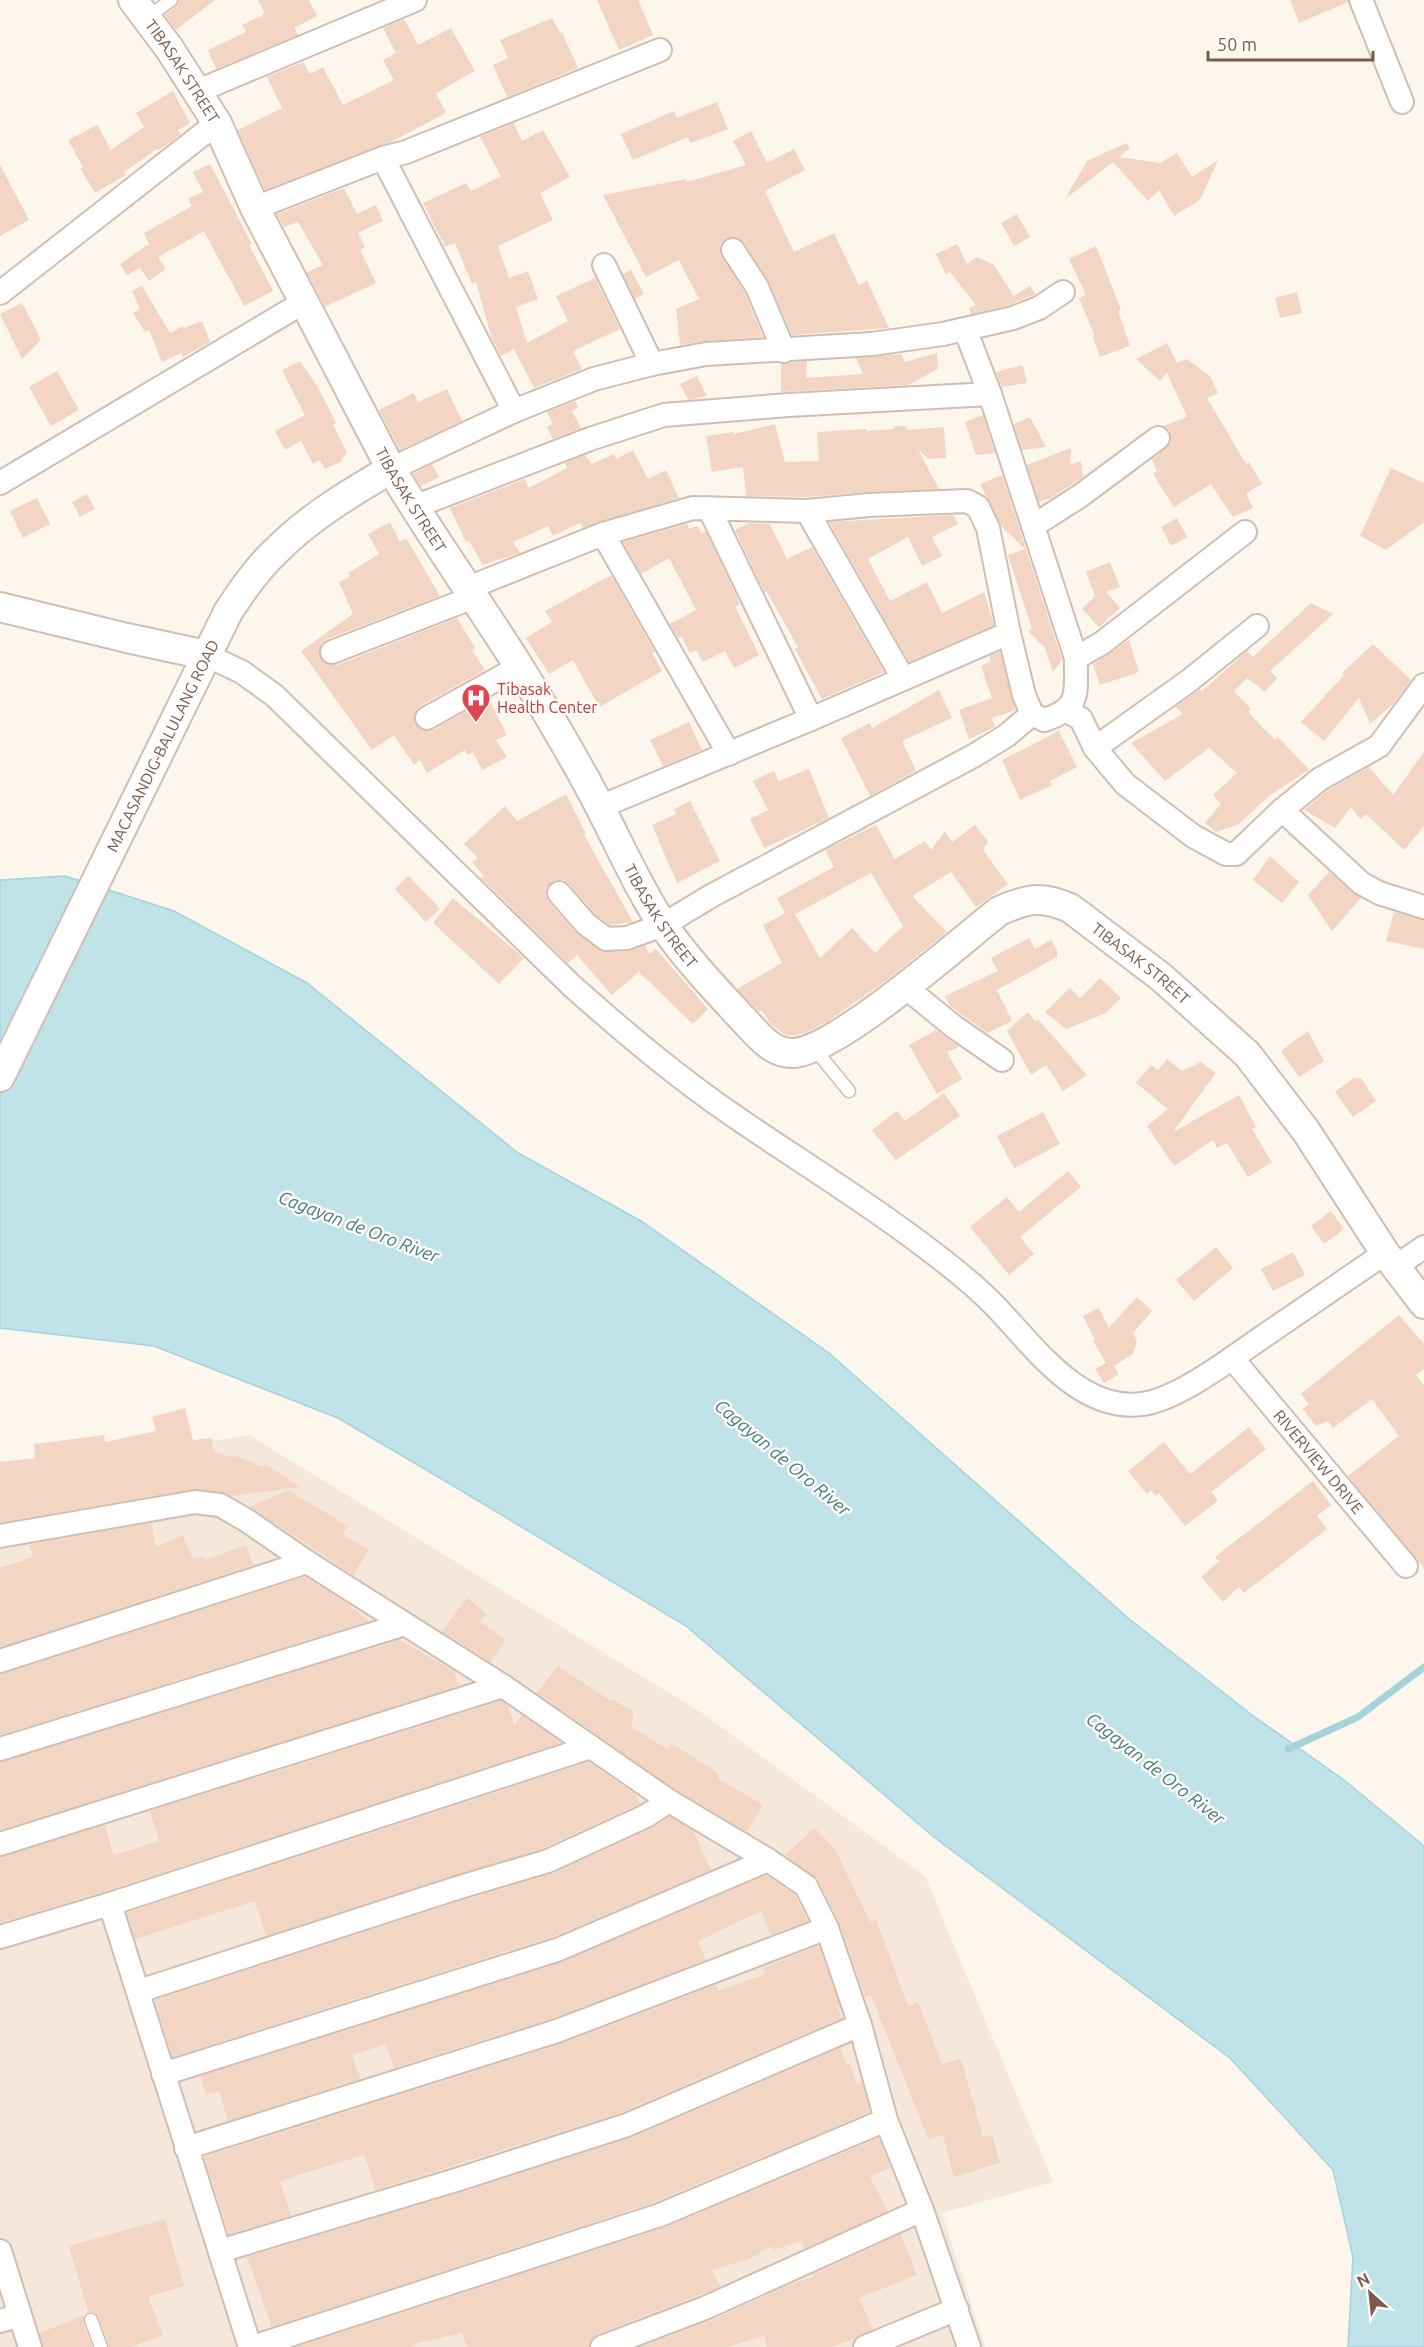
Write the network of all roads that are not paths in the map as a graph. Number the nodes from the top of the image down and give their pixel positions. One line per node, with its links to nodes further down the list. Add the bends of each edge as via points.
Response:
1 (171, 0): 4 (lane)
2 (415, 0): 6 (street)
3 (1361, 0): 7 (street)
4 (140, 9): 6 (street, TIBASAK STREET)
5 (660, 50): 9 (street, via 406,152)
6 (198, 91): 8 (street, TIBASAK STREET)
7 (1402, 102)
8 (217, 123): 10 (street, TIBASAK STREET); 14 (street)
9 (382, 158): 10 (street); 20 (street)
10 (255, 208): 15 (street, TIBASAK STREET)
11 (733, 250): 17 (street, via 757,287)
12 (603, 265): 18 (street)
13 (1063, 292): 16 (street, via 1039,308 1013,318)
14 (0, 293)
15 (304, 302): 22 (street, TIBASAK STREET); 23 (street)
16 (965, 329): 17 (street, via 872,344); 19 (street)
17 (784, 351): 18 (street, via 706,354)
18 (652, 364): 20 (street, via 594,379)
19 (990, 394): 24 (street, via 664,415 590,439); 27 (street)
20 (514, 411): 22 (street)
21 (1158, 438): 27 (street)
22 (391, 469): 24 (street, TIBASAK STREET); 35 (street, MACASANDIG-BALULANG ROAD, via 328,508 273,553 228,612)
23 (0, 483)
24 (414, 507): 30 (street, TIBASAK STREET)
25 (709, 508): 26 (street); 29 (street, via 693,508); 43 (street)
26 (807, 511): 33 (street, via 967,501 978,507 988,528); 38 (street)
27 (1033, 526): 36 (street)
28 (1245, 532): 36 (street, via 1102,643)
29 (603, 534): 30 (street); 45 (street)
30 (471, 593): 34 (street); 37 (street, TIBASAK STREET)
31 (0, 607): 35 (street)
32 (1257, 626): 44 (street)
33 (1009, 633): 38 (street); 41 (street)
34 (332, 652)
35 (206, 655): 54 (street, MACASANDIG-BALULANG ROAD); 59 (street, via 242,672 275,696 622,1031 677,1076 952,1268 1064,1377 1093,1396 1120,1404 1144,1404 1169,1395)
36 (1076, 658): 40 (street, via 1078,692)
37 (519, 667): 42 (street); 46 (street, TIBASAK STREET)
38 (903, 678): 43 (street)
39 (1424, 685): 47 (street, via 1378,746 1320,779)
40 (1066, 710): 41 (street, via 1044,720); 44 (street, via 1082,719)
41 (1032, 714): 50 (street, via 975,755)
42 (427, 718)
43 (812, 719): 45 (street)
44 (1095, 748): 47 (street, via 1125,783 1193,836 1226,855 1236,854)
45 (729, 754): 46 (street)
46 (600, 807): 50 (street, TIBASAK STREET)
47 (1282, 810): 49 (street, via 1361,884)
48 (559, 893): 50 (street, via 586,924 606,939 627,938)
49 (1424, 907)
50 (663, 925): 52 (street, TIBASAK STREET, via 707,981 765,1042 781,1053)
51 (904, 986): 52 (street, TIBASAK STREET, via 857,1022); 53 (street); 57 (street, TIBASAK STREET, via 999,911 1038,898 1070,908 1161,977 1247,1054 1306,1131)
52 (813, 1047): 55 (lane)
53 (1002, 1060)
54 (0, 1077)
55 (849, 1091)
56 (1424, 1247): 57 (street)
57 (1390, 1259): 58 (street, TIBASAK STREET); 59 (street)
58 (1424, 1304)
59 (1232, 1358): 62 (street, RIVERVIEW DRIVE)
60 (0, 1536): 61 (street, via 195,1502 220,1505)
61 (307, 1562): 63 (street); 64 (street)
62 (1406, 1566)
63 (405, 1624): 65 (street); 67 (street)
64 (0, 1661)
65 (503, 1686): 66 (street); 69 (street)
66 (591, 1747): 68 (street); 71 (street)
67 (0, 1749)
68 (669, 1801): 70 (street); 74 (street, via 646,1816 548,1861)
69 (0, 1844)
70 (768, 1860): 72 (street, via 806,1886); 76 (street, via 557,1950)
71 (110, 1904): 73 (street); 74 (street)
72 (827, 1928): 75 (street); 78 (street, via 557,2031)
73 (0, 1937)
74 (139, 1991): 76 (street)
75 (860, 2025): 77 (street); 81 (street, via 627,2125)
76 (163, 2074): 78 (street)
77 (886, 2120): 79 (street); 87 (street, via 660,2215)
78 (186, 2148): 81 (street)
79 (922, 2210): 82 (street); 88 (street, via 705,2308)
80 (0, 2251): 83 (street)
81 (220, 2251): 87 (street)
82 (957, 2309): 89 (street); 90 (street)
83 (10, 2318): 85 (street)
84 (91, 2320): 86 (lane)
85 (30, 2347)
86 (101, 2347)
87 (252, 2347)
88 (602, 2347)
89 (865, 2347)
90 (969, 2347)

